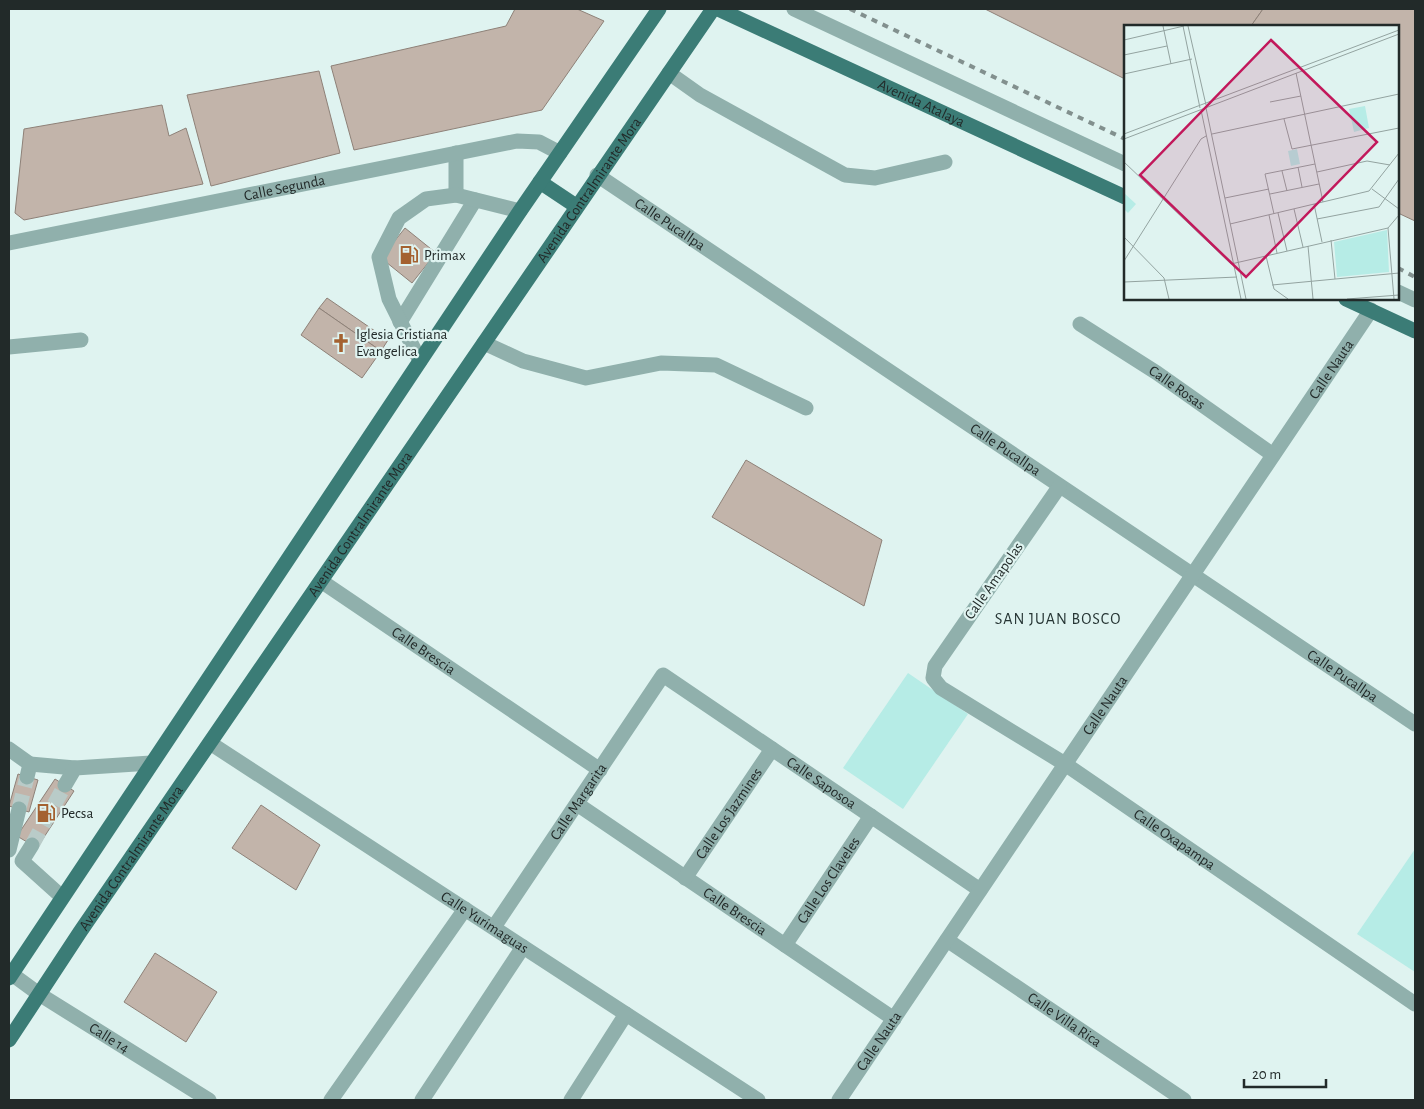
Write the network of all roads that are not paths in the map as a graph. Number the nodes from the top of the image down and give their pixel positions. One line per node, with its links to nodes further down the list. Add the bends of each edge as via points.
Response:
1 (659, 9): 7 (main road)
2 (713, 9): 5 (main road, Avenida Contralmirante Mora)
3 (718, 9): 13 (main road, Avenida Atalaya)
4 (794, 9): 9 (street, Avenida Atalaya)
5 (669, 73): 8 (street, via 700,94 845,175 876,178); 10 (main road, Avenida Contralmirante Mora)
6 (456, 153): 7 (street, Calle Segunda, via 517,141 539,142); 12 (street); 17 (street, Calle Segunda)
7 (560, 153): 11 (main road)
8 (945, 162)
9 (1124, 164)
10 (597, 175): 15 (main road, Avenida Contralmirante Mora); 31 (street, Calle Pucallpa)
11 (540, 182): 15 (main road); 16 (main road)
12 (456, 195): 14 (street); 22 (street, via 426,199 399,218 379,257 389,299)
13 (1124, 197)
14 (476, 200): 16 (street); 22 (street)
15 (576, 206): 26 (main road, Avenida Contralmirante Mora)
16 (520, 211): 28 (main road)
17 (9, 243)
18 (1399, 292): 20 (street)
19 (1348, 300): 21 (main road)
20 (1415, 300)
21 (1370, 310): 24 (main road); 30 (street, Calle Nauta)
22 (400, 322): 28 (street)
23 (1080, 324): 30 (street, Calle Rosas, via 1157,373)
24 (1415, 331)
25 (82, 340): 27 (street)
26 (484, 343): 29 (street, via 523,361 586,378 661,363 716,365); 33 (main road, Avenida Contralmirante Mora)
27 (9, 347)
28 (420, 361): 40 (main road)
29 (806, 408)
30 (1273, 455): 32 (street, Calle Nauta)
31 (1059, 487): 32 (street, Calle Pucallpa); 35 (street, Calle Amapolas, via 935,666)
32 (1192, 575): 36 (street, Calle Pucallpa); 41 (street, Calle Nauta)
33 (321, 581): 37 (main road, Avenida Contralmirante Mora); 43 (street, Calle Brescia)
34 (663, 676): 39 (street, Calle Saposoa); 43 (street, Calle Margarita)
35 (933, 678): 41 (street, Calle Oxapampa, via 940,688)
36 (1415, 724)
37 (210, 743): 54 (street, Calle Yurimaguas); 60 (main road, Avenida Contralmirante Mora)
38 (9, 749): 42 (street, via 29,771)
39 (772, 749): 47 (street, Calle Saposoa); 51 (street, Calle Los Jazmines)
40 (151, 763): 42 (street); 53 (main road)
41 (1065, 764): 52 (street, Calle Nauta); 61 (street, Calle Oxapampa)
42 (75, 768): 44 (street)
43 (600, 770): 45 (street, Calle Margarita)
44 (65, 785)
45 (577, 804): 51 (street, Calle Brescia); 55 (street, Calle Margarita)
46 (19, 810): 49 (street)
47 (871, 816): 52 (street, Calle Saposoa); 57 (street, Calle Los Claveles)
48 (32, 845): 50 (street)
49 (9, 850): 50 (street)
50 (22, 861): 53 (street)
51 (685, 878): 57 (street, Calle Brescia)
52 (980, 890): 56 (street, Calle Nauta)
53 (62, 898): 59 (main road)
54 (464, 909): 55 (street, Calle Yurimaguas); 67 (street)
55 (494, 927): 58 (street, Calle Yurimaguas)
56 (947, 940): 63 (street, Calle Nauta); 71 (street, Calle Villa Rica)
57 (784, 945): 63 (street, Calle Brescia)
58 (522, 947): 62 (street, Calle Yurimaguas); 68 (street)
59 (10, 974): 60 (street, Calle 14)
60 (39, 994): 64 (main road, Avenida Contralmirante Mora); 66 (street, Calle 14)
61 (1415, 1004)
62 (626, 1014): 65 (street, Calle Yurimaguas); 69 (street)
63 (894, 1019): 70 (street, Calle Nauta)
64 (9, 1040)
65 (755, 1099)
66 (209, 1100)
67 (332, 1100)
68 (422, 1100)
69 (571, 1100)
70 (839, 1100)
71 (1184, 1100)

